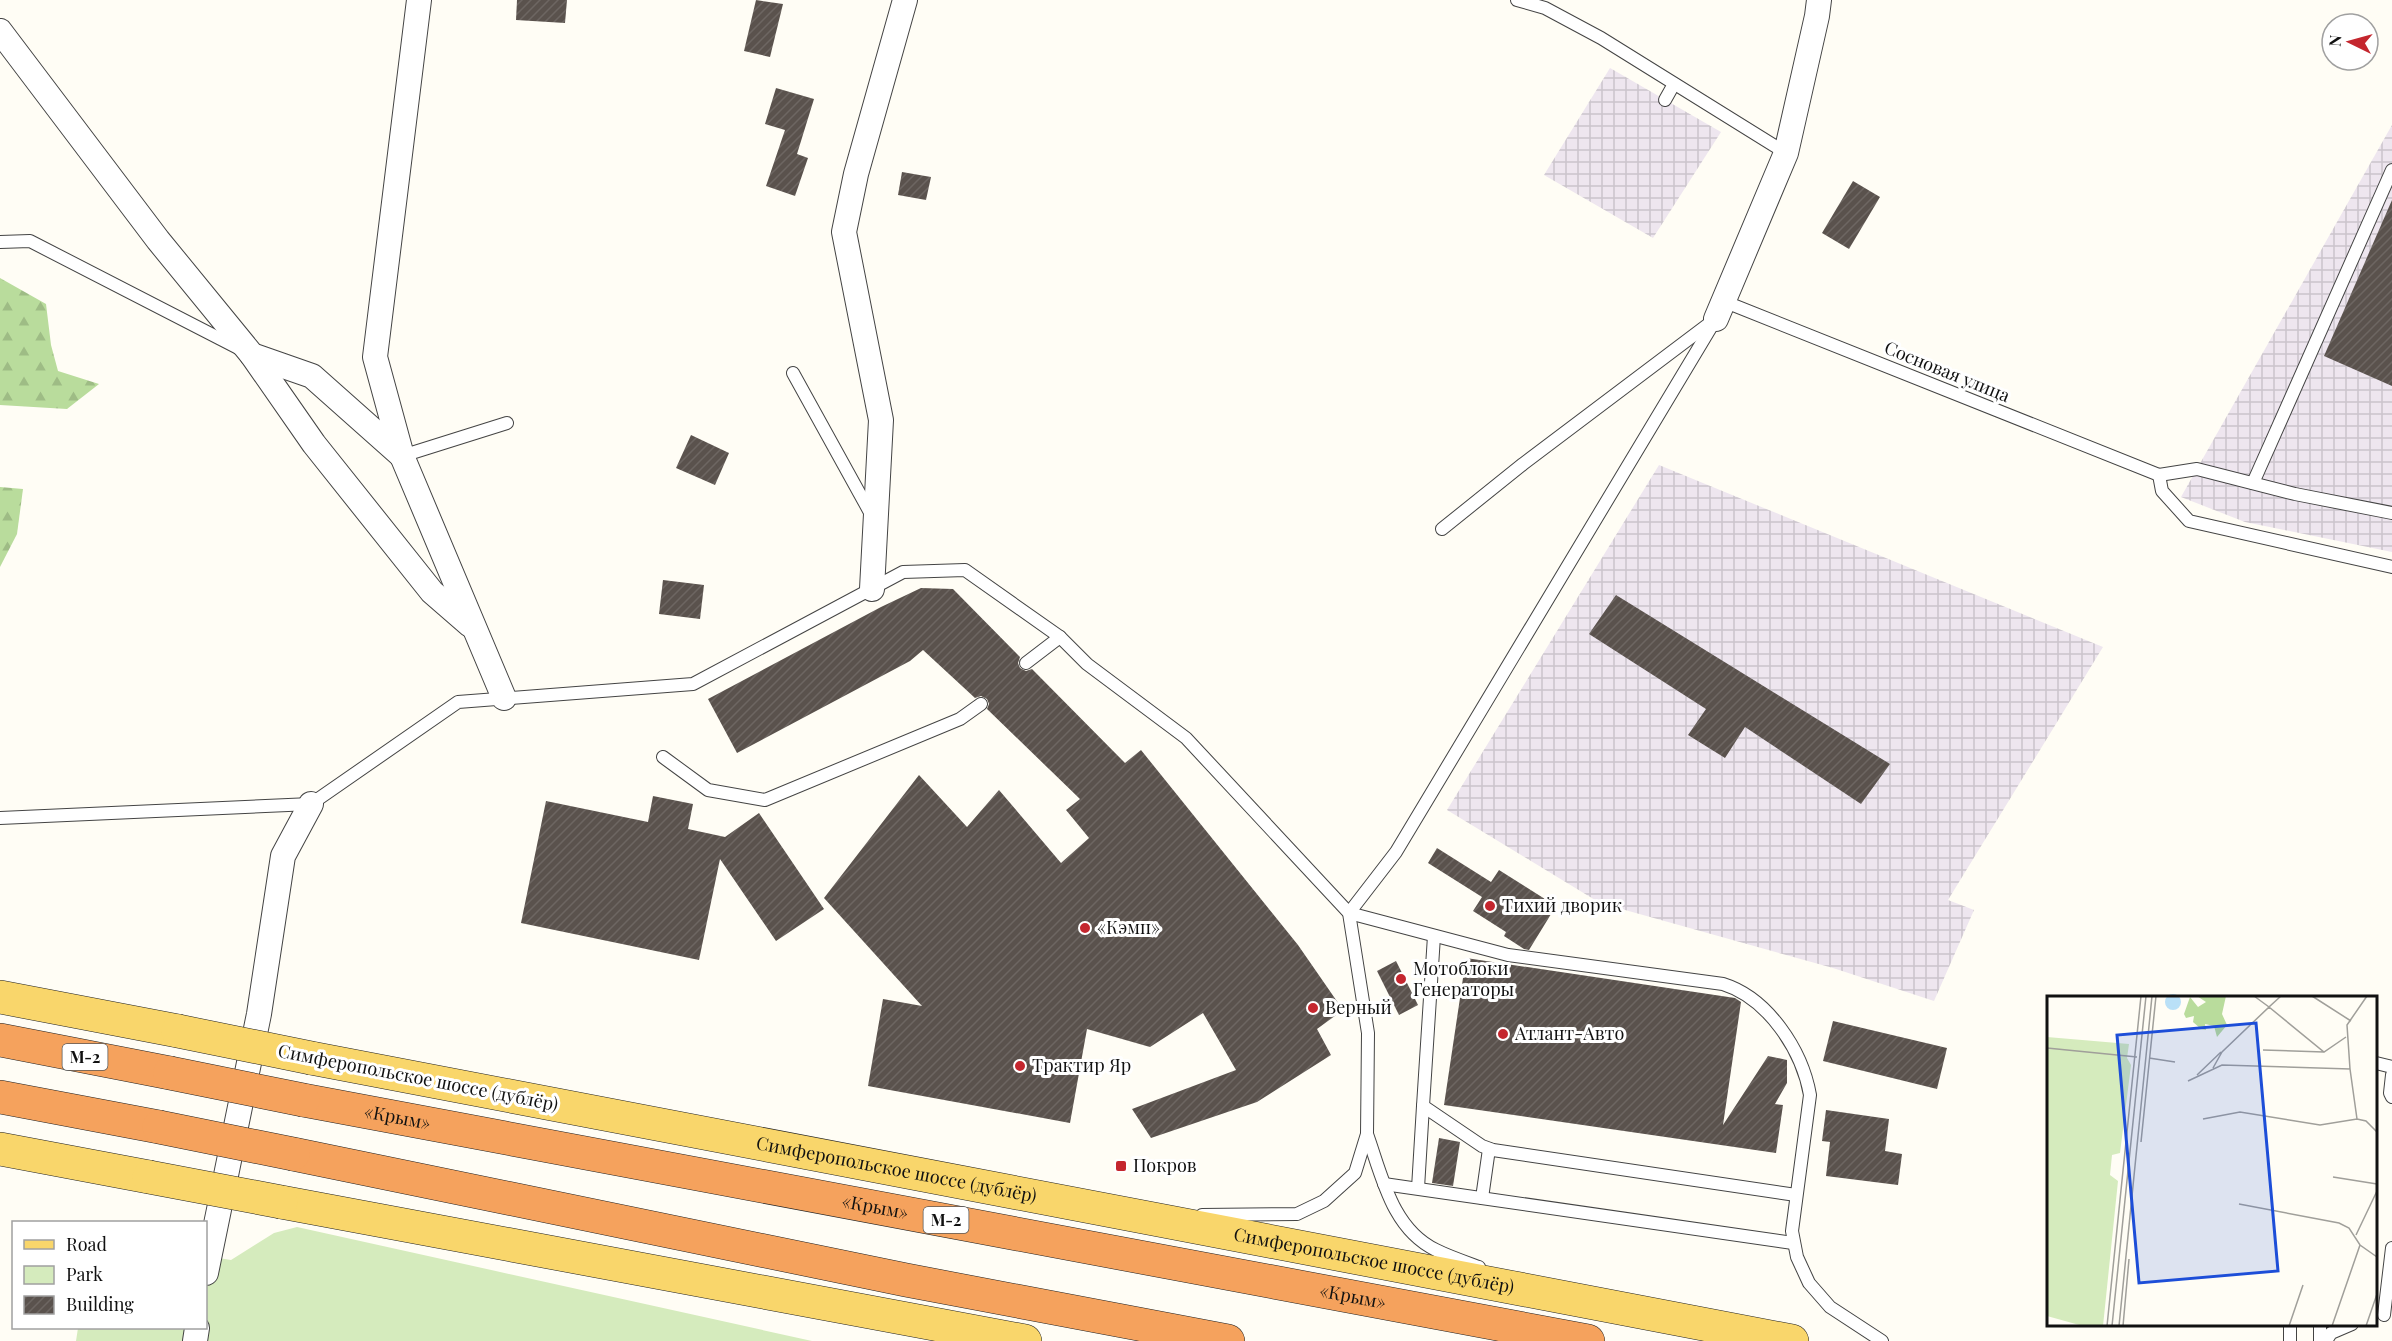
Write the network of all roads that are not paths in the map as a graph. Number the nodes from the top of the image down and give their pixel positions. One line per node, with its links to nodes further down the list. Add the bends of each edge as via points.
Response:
1 (418, 0): 15 (street, via 375,357)
2 (905, 0): 19 (street, via 856,174 844,232 881,420)
3 (1517, 0): 6 (lane, via 1545,8)
4 (1819, 0): 8 (street)
5 (0, 31): 12 (street, via 158,240)
6 (1674, 84): 7 (lane); 8 (lane)
7 (1665, 100)
8 (1786, 153): 11 (street)
9 (2392, 170): 17 (lane)
10 (0, 242): 12 (lane, via 30,242)
11 (1719, 310): 16 (lane, Сосновая улица); 20 (lane); 31 (lane, via 1396,852)
12 (252, 355): 15 (street, via 312,376); 23 (street, via 314,444 432,592)
13 (793, 373): 19 (lane)
14 (507, 423): 15 (lane)
15 (402, 456): 23 (street)
16 (2159, 475): 17 (lane, via 2197,469); 21 (lane, via 2162,491 2189,521)
17 (2253, 483): 18 (lane)
18 (2392, 513)
19 (876, 524): 22 (street)
20 (1442, 529)
21 (2392, 567)
22 (872, 589): 24 (lane, via 903,572 964,570); 26 (lane, via 693,684)
23 (474, 628): 26 (street)
24 (1060, 637): 25 (lane); 31 (lane, via 1087,664 1186,738)
25 (1026, 663)
26 (504, 698): 29 (lane, via 458,702)
27 (981, 704): 28 (lane, via 960,719 765,800 708,790)
28 (663, 758)
29 (311, 804): 30 (lane); 51 (street, via 283,856 259,1014)
30 (0, 818)
31 (1349, 913): 32 (lane); 41 (lane, via 1368,1033)
32 (1434, 936): 40 (lane); 46 (lane, via 1517,957 1723,984 1749,995 1791,1043 1807,1080 1810,1095)
33 (0, 997): 48 (main road, Симферопольское шоссе (дублёр), bridge)
34 (0, 1040): 58 (highway, «Крым» / М-2, bridge)
35 (2377, 1063): 36 (lane)
36 (2392, 1066)
37 (2392, 1075): 39 (lane)
38 (0, 1097): 57 (highway, bridge)
39 (2392, 1097)
40 (1423, 1106): 43 (lane); 45 (lane)
41 (1368, 1134): 44 (lane); 48 (lane, via 1354,1173 1324,1201 1297,1214)
42 (0, 1149): 55 (main road, bridge)
43 (1489, 1149): 46 (lane); 47 (lane)
44 (1384, 1184): 45 (lane); 52 (lane, via 1402,1221 1434,1249)
45 (1418, 1188): 47 (lane)
46 (1796, 1195): 49 (lane)
47 (1482, 1198): 49 (lane)
48 (1128, 1216): 52 (main road, Симферопольское шоссе (дублёр))
49 (1793, 1243): 60 (lane, via 1802,1271 1819,1296)
50 (2392, 1248): 53 (lane)
51 (207, 1268)
52 (1547, 1295): 59 (main road, Симферопольское шоссе (дублёр))
53 (2384, 1316)
54 (2347, 1326): 61 (lane, via 2331,1333)
55 (1002, 1338): 56 (main road)
56 (1025, 1341)
57 (1228, 1341)
58 (1588, 1341)
59 (1792, 1341)
60 (1882, 1341)
61 (2326, 1341)

